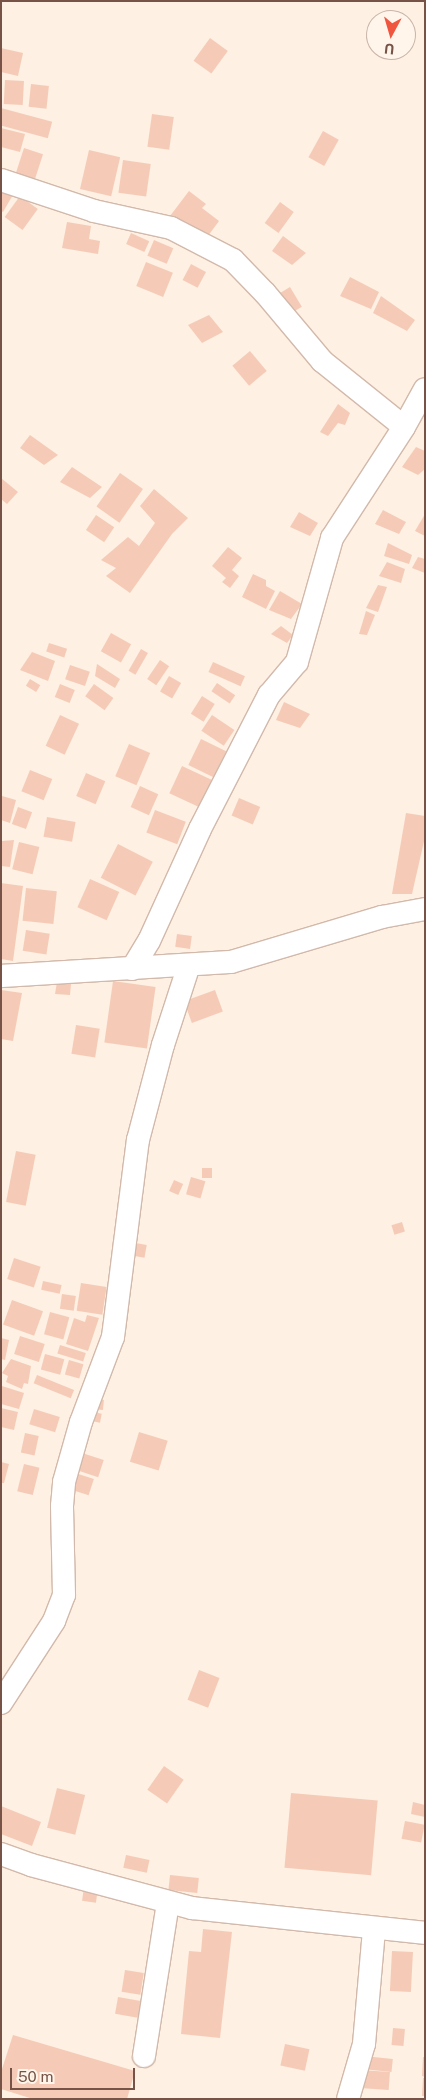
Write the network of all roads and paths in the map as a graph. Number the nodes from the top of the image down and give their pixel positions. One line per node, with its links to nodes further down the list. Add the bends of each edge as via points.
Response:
1 (1, 180): 3 (street, via 94,211 171,228 233,260 322,362)
2 (425, 389): 3 (street)
3 (404, 427): 6 (street, via 332,538 297,662 269,695 200,829 149,941)
4 (425, 909): 5 (street, via 382,917 230,962)
5 (189, 965): 6 (street); 8 (street, via 163,1045 138,1140 113,1337 81,1422 64,1482 64,1595 54,1622)
6 (132, 969): 7 (street)
7 (1, 976)
8 (1, 1703)
9 (1, 1854): 10 (street, via 31,1866)
10 (168, 1903): 11 (street, via 223,1913); 13 (street)
11 (374, 1929): 12 (street); 14 (street, via 364,2044)
12 (425, 1934)
13 (144, 2056)
14 (348, 2099)

